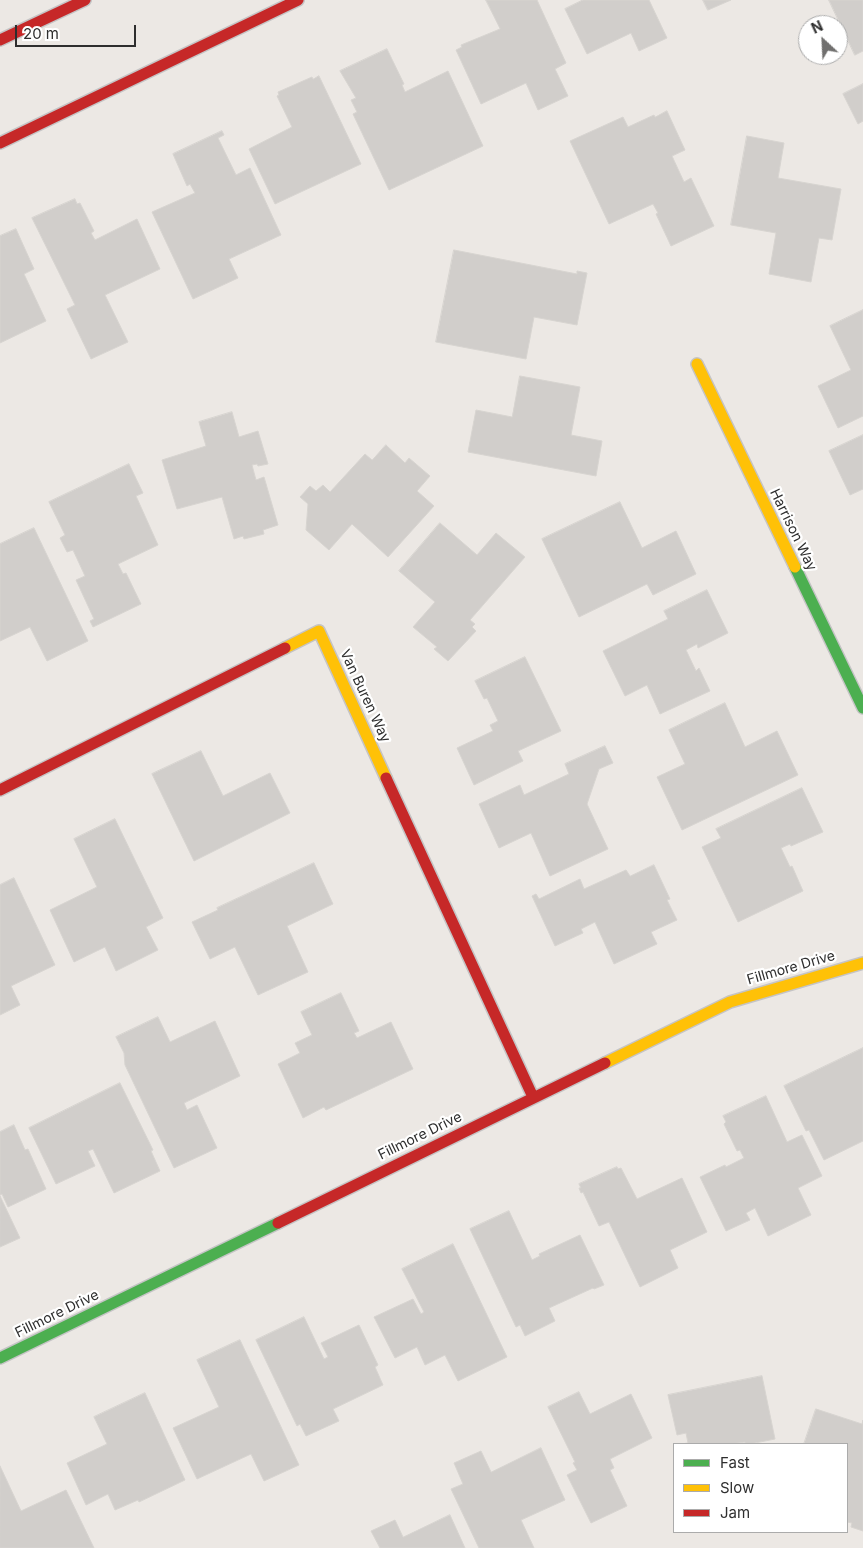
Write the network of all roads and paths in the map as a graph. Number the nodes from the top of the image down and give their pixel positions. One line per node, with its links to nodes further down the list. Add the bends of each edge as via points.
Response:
1 (85, 0): 3 (street)
2 (298, 0): 4 (street)
3 (0, 40)
4 (0, 143)
5 (697, 364): 6 (street, Harrison Way)
6 (863, 708)
7 (0, 790): 9 (street, Van Buren Way, via 319,631)
8 (863, 963): 9 (street, Fillmore Drive, via 730,1002)
9 (534, 1097): 10 (street, Fillmore Drive)
10 (0, 1358)

